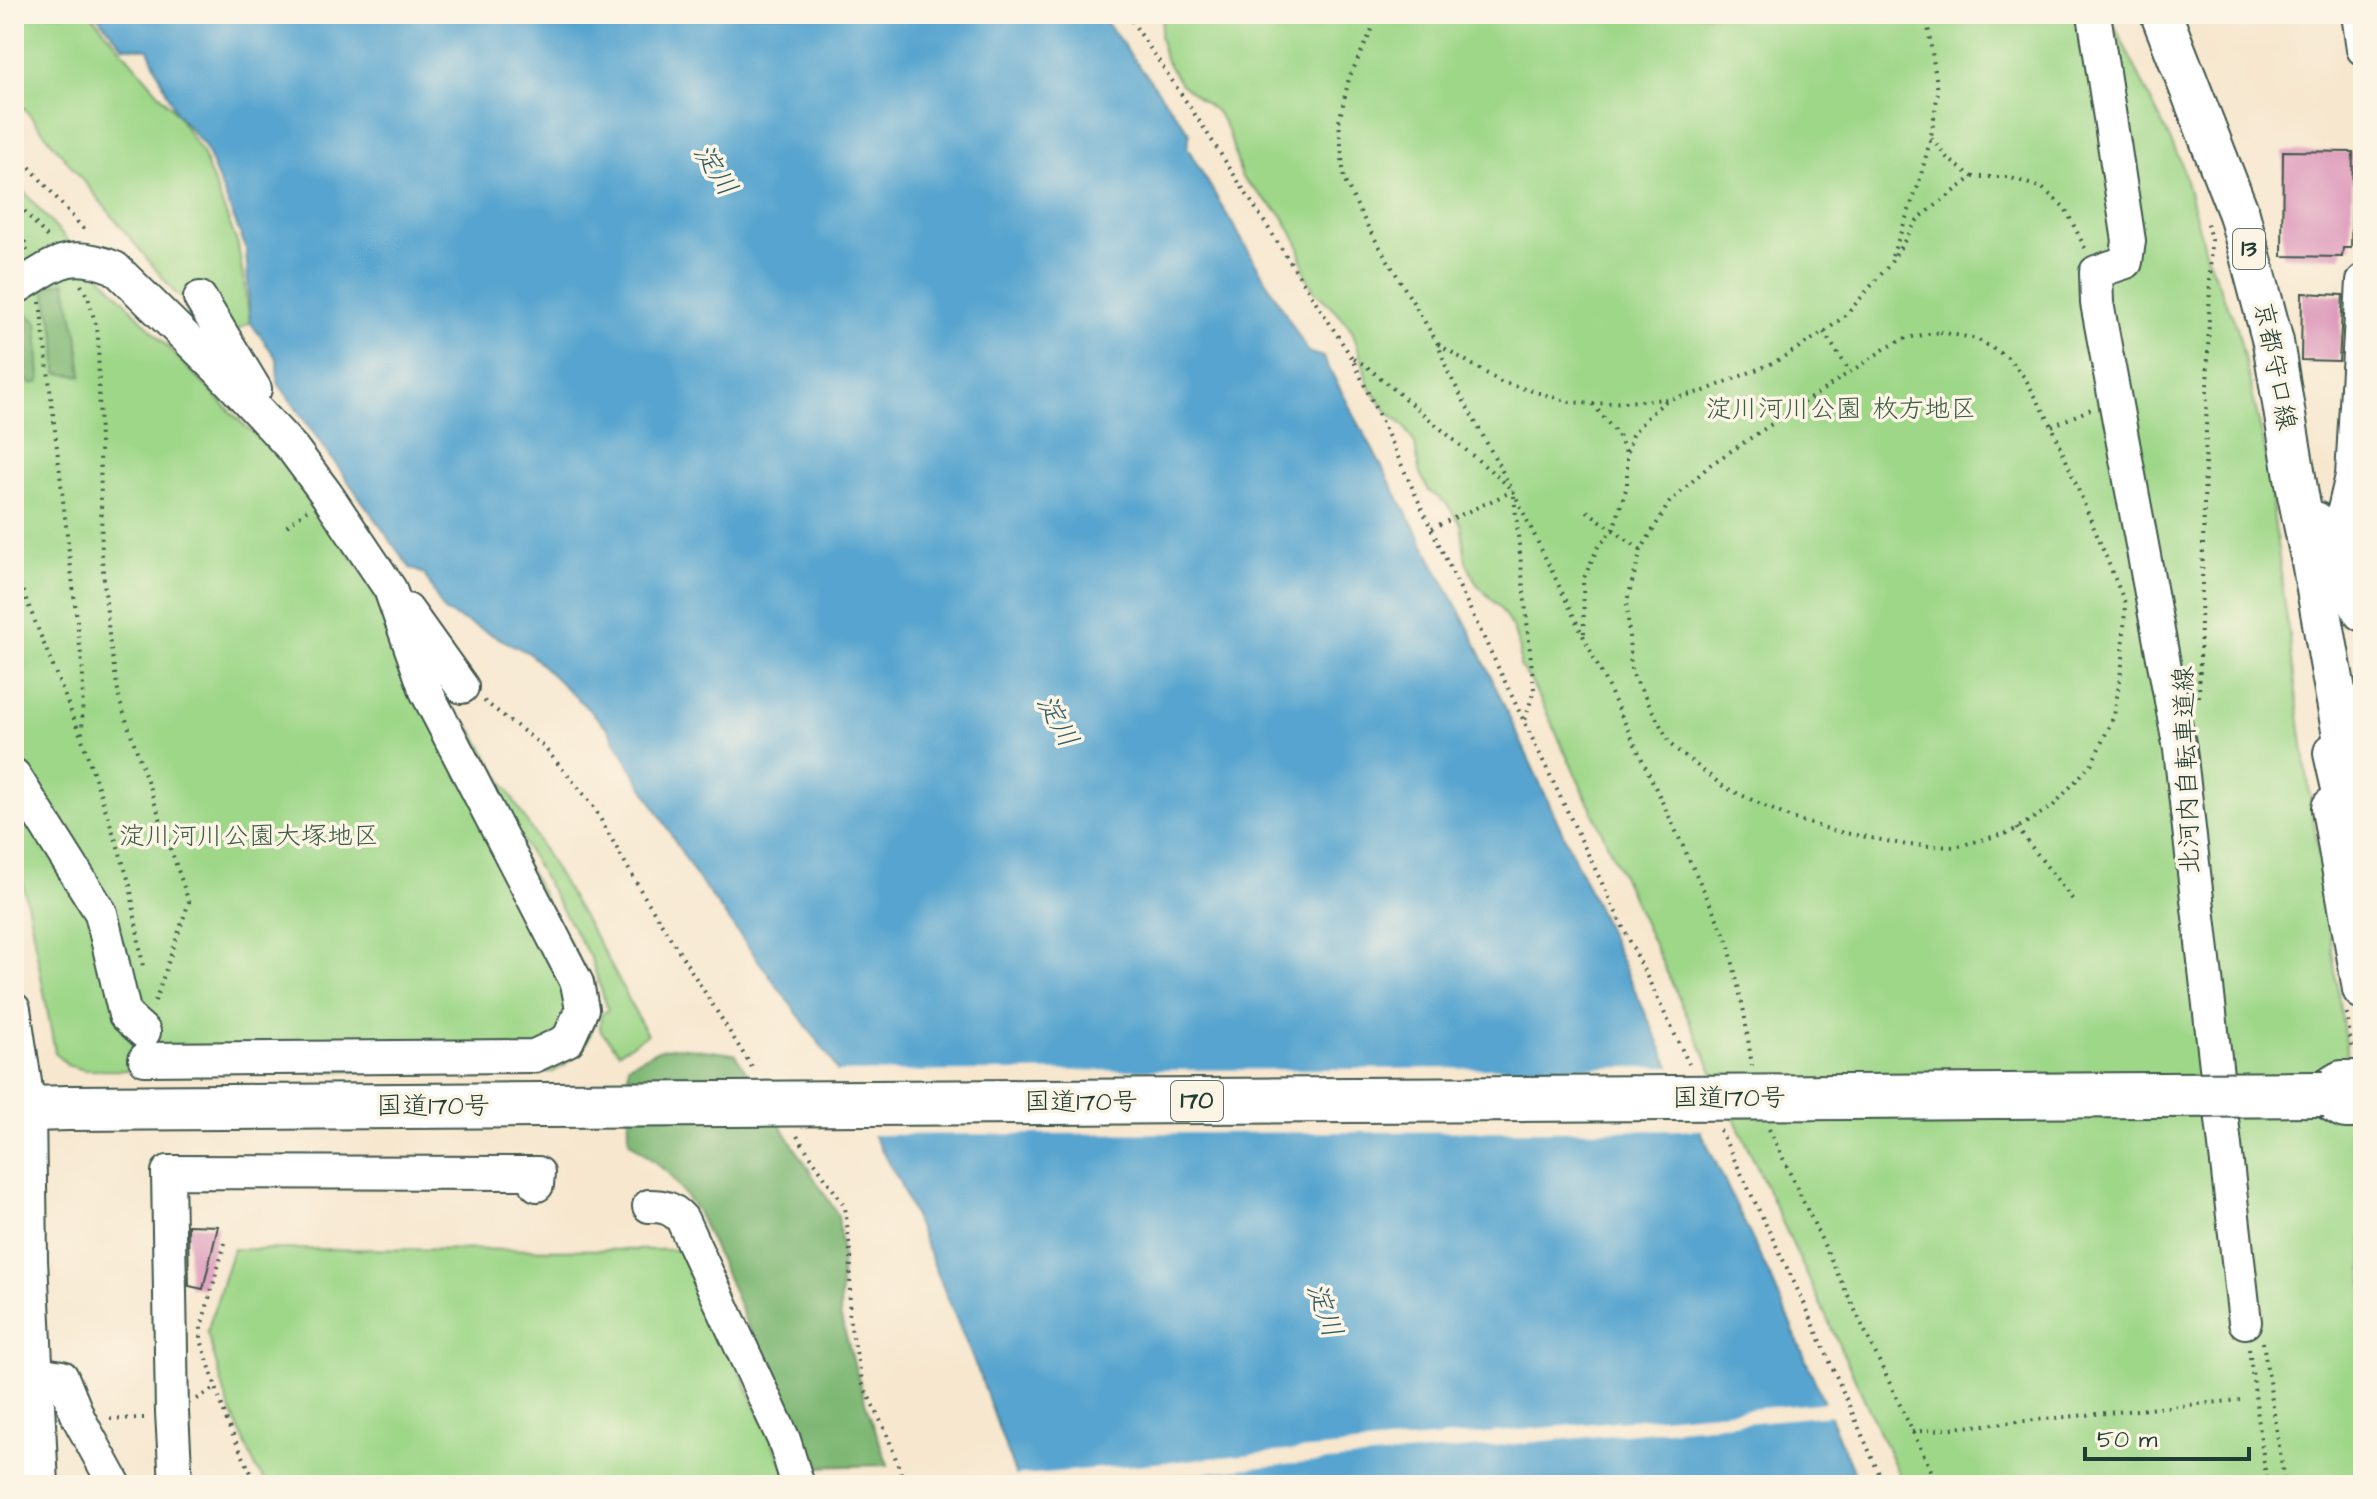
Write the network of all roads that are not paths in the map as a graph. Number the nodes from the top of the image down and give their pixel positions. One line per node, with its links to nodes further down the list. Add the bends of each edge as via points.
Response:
1 (2094, 14): 24 (street, via 2129,241 2126,262 2096,272 2097,303 2180,749)
2 (2161, 14): 9 (main road, 京都守口線 / 13, via 2239,214 2273,342)
3 (2358, 14): 4 (street)
4 (2363, 49)
5 (2363, 281): 10 (street, via 2352,476)
6 (24, 284): 8 (street, via 80,259 115,268)
7 (200, 298): 8 (street)
8 (293, 449): 11 (street)
9 (2298, 495): 10 (main road); 14 (main road, 京都守口線 / 13, via 2300,566); 16 (main road, 京都守口線 / 13, via 2344,741)
10 (2334, 552): 12 (main road)
11 (390, 589): 13 (street); 15 (street, via 426,691 577,983 582,1009 568,1040 534,1056 145,1045 125,1015 101,913)
12 (2363, 611)
13 (462, 687)
14 (2324, 708): 17 (main road, 京都守口線 / 13, via 2349,819); 18 (main road, via 2331,803)
15 (14, 775)
16 (2363, 783)
17 (2363, 844)
18 (2363, 989)
19 (14, 1009): 21 (street)
20 (2351, 1090): 21 (highway, 国道170号 / 170, bridge)
21 (32, 1109): 25 (street)
22 (537, 1185): 29 (street, via 538,1173 168,1172)
23 (649, 1206): 30 (street, via 663,1206 682,1219 784,1440)
24 (2254, 1329)
25 (37, 1373): 26 (street, via 25,1403 21,1452); 27 (street); 28 (street, via 62,1377)
26 (14, 1466)
27 (42, 1485)
28 (115, 1485)
29 (176, 1485)
30 (798, 1485)

